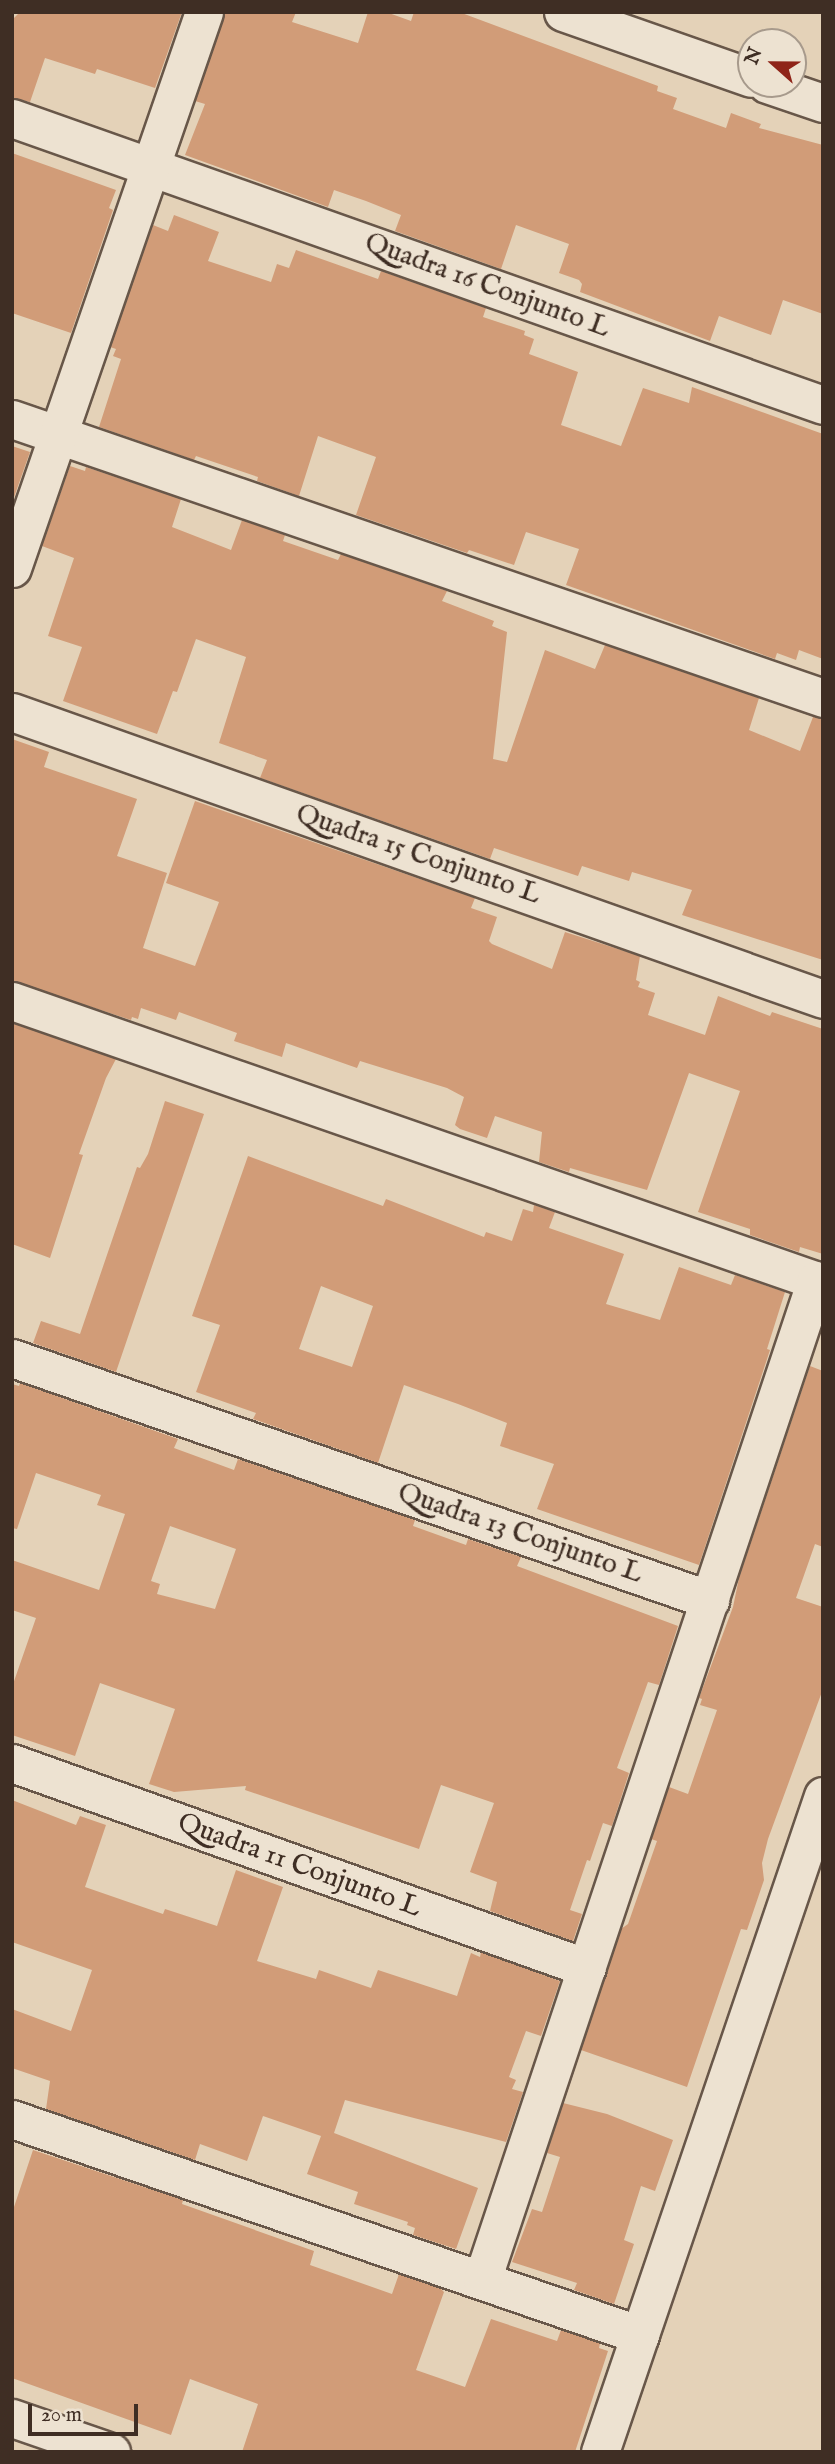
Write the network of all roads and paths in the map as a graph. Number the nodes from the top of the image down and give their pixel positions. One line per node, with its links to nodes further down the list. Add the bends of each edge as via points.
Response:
1 (204, 12): 6 (street)
2 (563, 12): 3 (street)
3 (633, 24): 4 (street)
4 (737, 72)
5 (12, 118): 6 (street, Quadra 16 Conjunto L)
6 (150, 167): 7 (street, Quadra 16 Conjunto L); 9 (street)
7 (823, 405)
8 (12, 419): 9 (street)
9 (58, 435): 10 (street); 11 (street)
10 (12, 568)
11 (823, 698)
12 (12, 712): 13 (street, Quadra 15 Conjunto L)
13 (823, 999)
14 (12, 1001): 15 (street)
15 (819, 1281): 17 (street)
16 (12, 1357): 17 (street, Quadra 13 Conjunto L)
17 (709, 1600): 20 (street)
18 (12, 1763): 20 (street, Quadra 11 Conjunto L)
19 (823, 1796): 23 (street)
20 (587, 1968): 22 (street)
21 (12, 2119): 22 (street)
22 (482, 2280): 23 (street)
23 (640, 2335): 26 (street)
24 (12, 2418): 25 (street)
25 (111, 2452)
26 (600, 2452)

